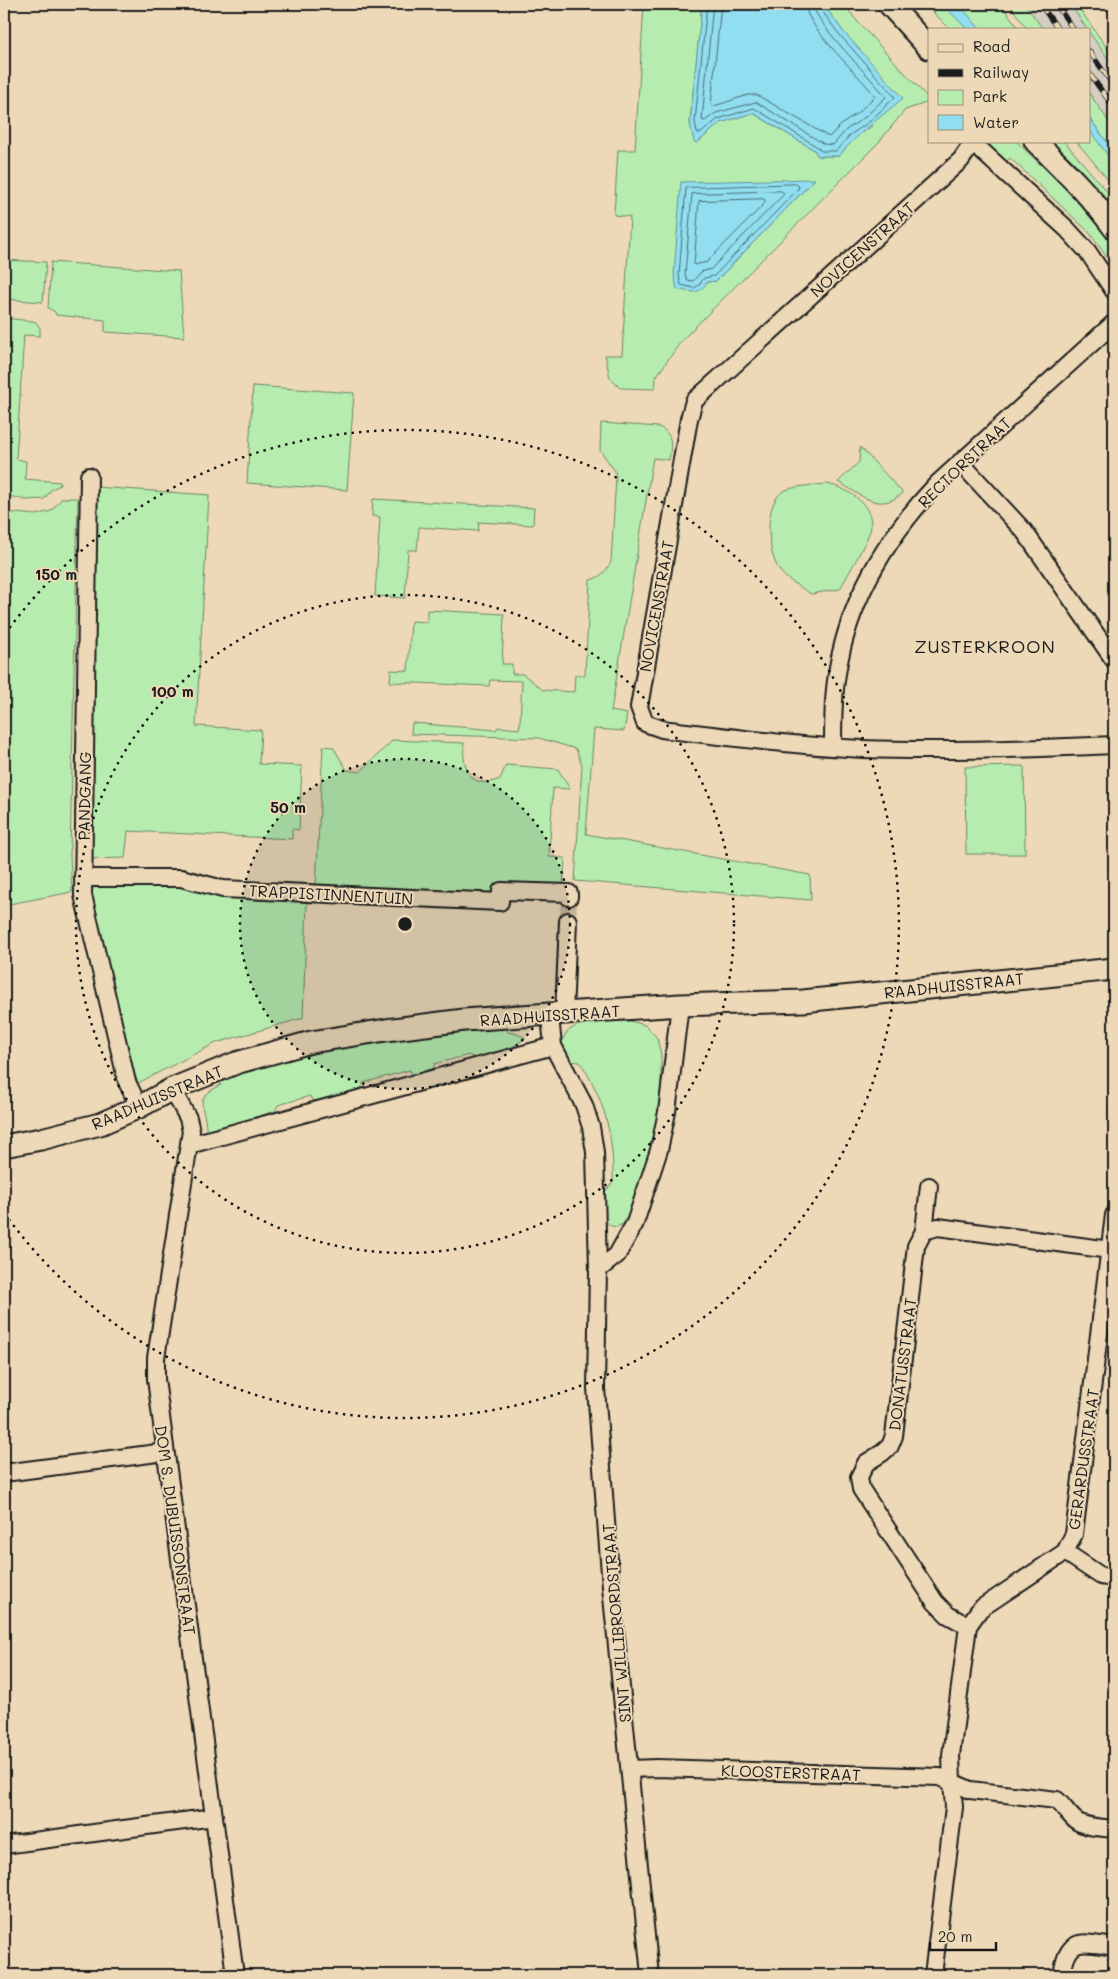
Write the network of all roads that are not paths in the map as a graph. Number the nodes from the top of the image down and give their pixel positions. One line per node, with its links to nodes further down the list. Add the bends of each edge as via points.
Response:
1 (889, 4): 2 (street)
2 (928, 47)
3 (973, 142): 6 (street, via 1068,229); 12 (street, NOVICENSTRAAT, via 960,160 694,401 689,419 639,707 645,723 662,729)
4 (1036, 142): 5 (street, via 1103,212)
5 (1114, 228)
6 (1114, 291)
7 (1114, 323): 8 (street, RECTORSTRAAT)
8 (960, 462): 10 (street, via 1024,531); 12 (street, RECTORSTRAAT, via 919,502 888,544 855,607 844,640 835,688)
9 (89, 476): 13 (street, PANDGANG)
10 (1114, 660)
11 (1114, 745): 12 (street, NOVICENSTRAAT, via 960,751)
12 (833, 747)
13 (83, 878): 14 (street, TRAPPISTINNENTUIN, via 181,878 223,889 500,902 501,891); 21 (street, PANDGANG, via 83,895 127,1082)
14 (569, 895)
15 (568, 921): 18 (street, SINT WILLIBRORDSTRAAT)
16 (1114, 969): 17 (street, RAADHUISSTRAAT, via 803,1001)
17 (680, 1005): 18 (street, RAADHUISSTRAAT); 28 (street, via 659,1150 635,1224 617,1255)
18 (557, 1015): 19 (street, SINT WILLIBRORDSTRAAT); 20 (street, RAADHUISSTRAAT, via 464,1020 311,1042 236,1063)
19 (553, 1046): 22 (street, RAADHUISSTRAAT); 28 (street, SINT WILLIBRORDSTRAAT, via 584,1106 591,1127 595,1152)
20 (172, 1090): 21 (street, RAADHUISSTRAAT); 22 (street, DOM S. DUBUISSONSTRAAT, via 188,1118)
21 (140, 1107): 23 (street, RAADHUISSTRAAT, via 100,1124)
22 (190, 1145): 30 (street, DOM S. DUBUISSONSTRAAT, via 156,1358)
23 (4, 1146)
24 (929, 1186): 26 (street, DONATUSSTRAAT)
25 (1114, 1215): 27 (street, GERARDUSSTRAAT)
26 (924, 1231): 27 (street, via 938,1227); 34 (street, DONATUSSTRAAT, via 916,1246 894,1436 890,1446 866,1462 859,1477 861,1489 934,1602 948,1615)
27 (1110, 1250): 29 (street, GERARDUSSTRAAT)
28 (598, 1270): 35 (street, SINT WILLIBRORDSTRAAT, via 597,1398 611,1587)
29 (1108, 1310): 32 (street, GERARDUSSTRAAT, via 1074,1534)
30 (166, 1452): 31 (street); 37 (street, DOM S. DUBUISSONSTRAAT)
31 (4, 1474)
32 (1066, 1552): 33 (street, GERARDUSSTRAAT, via 1101,1576); 34 (street, GERARDUSSTRAAT, via 980,1609)
33 (1114, 1578)
34 (968, 1626): 36 (street, via 951,1755)
35 (630, 1769): 36 (street, KLOOSTERSTRAAT, via 940,1777); 42 (street, SINT WILLIBRORDSTRAAT)
36 (952, 1782): 38 (street, KLOOSTERSTRAAT, via 970,1790 1056,1800 1082,1824); 43 (street, via 954,1808)
37 (214, 1817): 39 (street); 41 (street, DOM S. DUBUISSONSTRAAT)
38 (1114, 1829)
39 (4, 1845)
40 (1114, 1947): 44 (street, via 1082,1942 1072,1947 1065,1959)
41 (234, 1975)
42 (650, 1975)
43 (932, 1975)
44 (1062, 1975)

